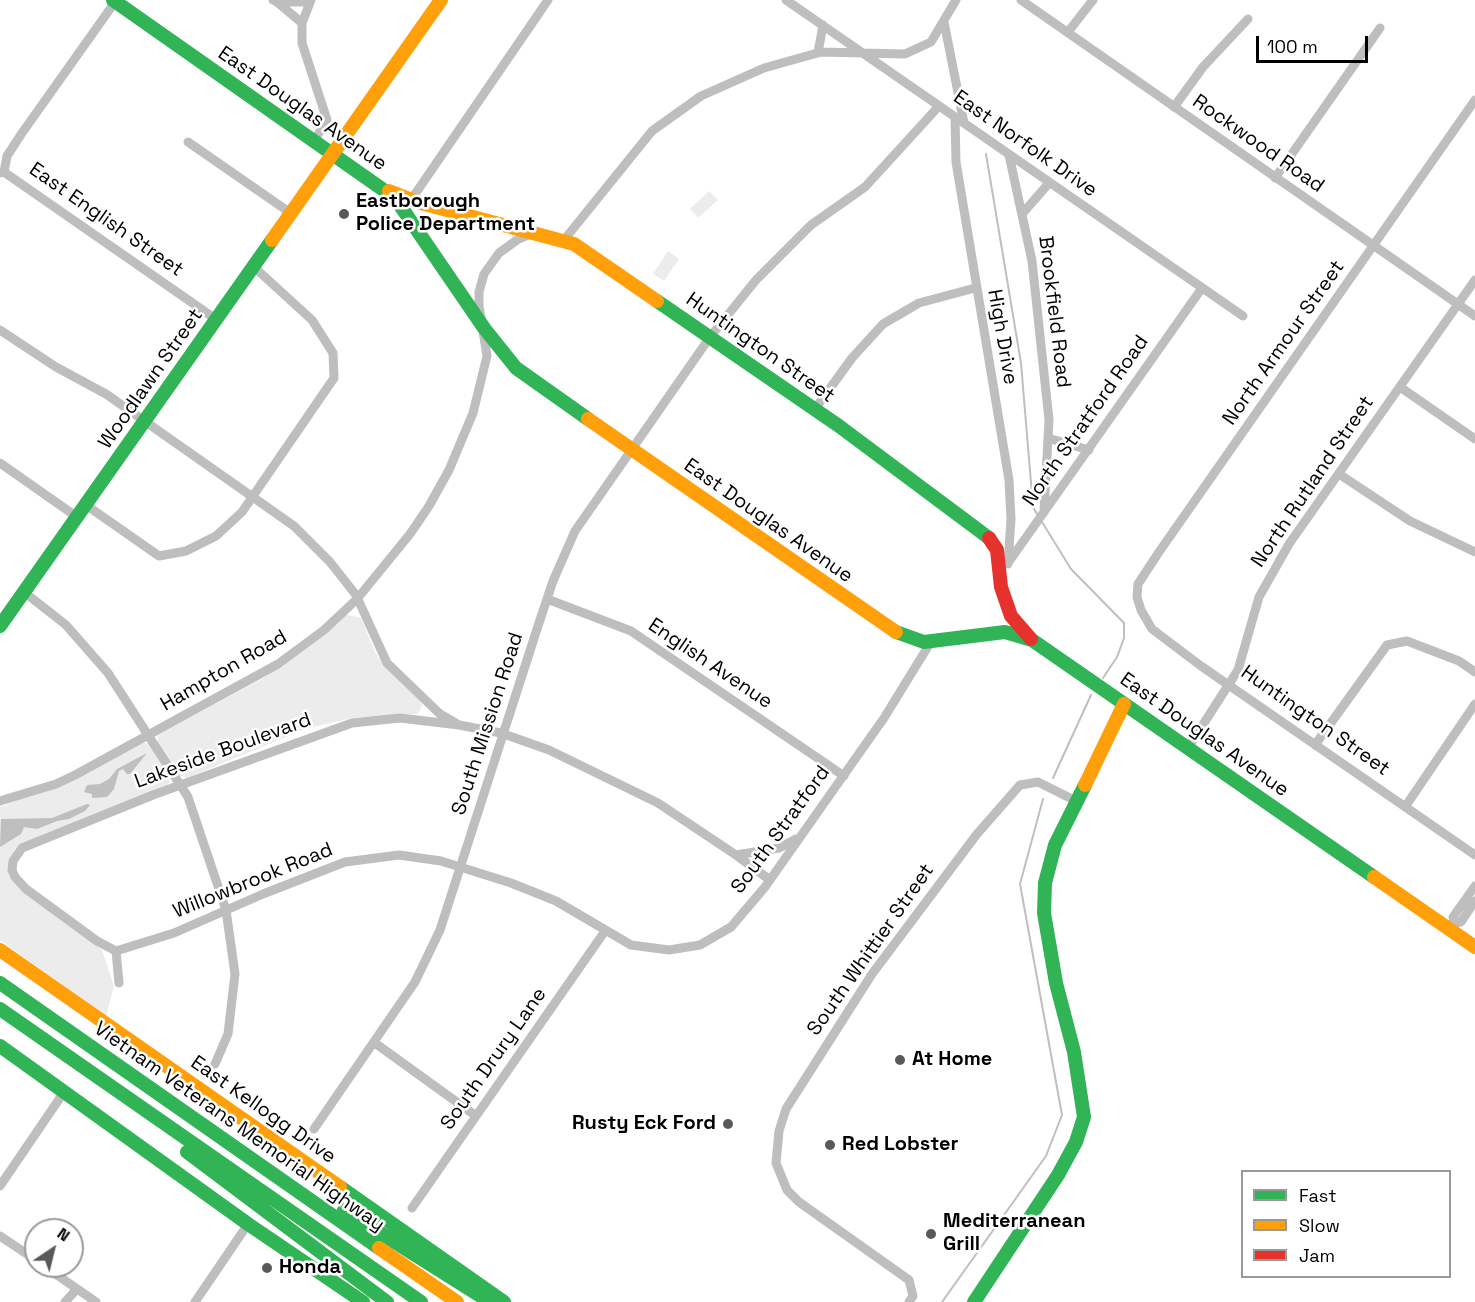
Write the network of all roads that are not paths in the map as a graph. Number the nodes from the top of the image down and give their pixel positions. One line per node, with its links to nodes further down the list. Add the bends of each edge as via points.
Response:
1 (441, 0): 25 (main road, Woodlawn Street)
2 (548, 0): 31 (street)
3 (786, 0): 13 (street, East Norfolk Drive)
4 (956, 0): 11 (street)
5 (1021, 0): 15 (street, Rockwood Road)
6 (1093, 0): 15 (street)
7 (114, 1): 23 (main road, East Douglas Avenue); 27 (street, via 22,133)
8 (275, 1): 9 (street); 12 (street)
9 (311, 1): 12 (street)
10 (1248, 19): 20 (street, via 1203,67)
11 (944, 22): 16 (street, via 931,42 905,54); 22 (street)
12 (302, 23): 23 (street, via 302,43 327,120)
13 (823, 25): 16 (street, East Norfolk Drive); 17 (street)
14 (1380, 28): 28 (street)
15 (1068, 32): 20 (street, Rockwood Road)
16 (862, 52): 17 (street); 19 (street, East Norfolk Drive)
17 (818, 53): 35 (street, via 764,68 701,96 652,130)
18 (1475, 100): 36 (street, North Armour Street)
19 (939, 106): 21 (street, East Norfolk Drive); 47 (street, South Mission Road, via 865,187 811,225 756,280)
20 (1174, 107): 28 (street, Rockwood Road)
21 (955, 117): 22 (street, East Norfolk Drive); 39 (street, High Drive, via 956,162)
22 (964, 123): 26 (street, East Norfolk Drive)
23 (314, 141): 25 (main road, East Douglas Avenue)
24 (188, 142): 32 (street)
25 (333, 155): 30 (main road, East Douglas Avenue); 32 (main road, Woodlawn Street)
26 (1009, 155): 29 (street, East Norfolk Drive); 33 (street, Brookfield Road)
27 (2, 172): 44 (street, East English Street)
28 (1275, 178): 36 (street, Rockwood Road)
29 (1049, 183): 33 (street); 40 (street, East Norfolk Drive)
30 (382, 189): 31 (main road, Huntington Street); 45 (main road, East Douglas Avenue, via 395,198)
31 (411, 200): 34 (main road, Huntington Street)
32 (292, 214): 37 (main road, Woodlawn Street)
33 (1022, 214): 51 (street, Brookfield Road, via 1033,272)
34 (537, 231): 35 (main road, Huntington Street); 45 (street, Hampton Road, via 499,253 484,274 479,291)
35 (564, 240): 47 (main road, Huntington Street, via 574,243)
36 (1373, 247): 41 (street, Rockwood Road); 67 (street, North Armour Street, via 1138,584)
37 (254, 267): 44 (main road, Woodlawn Street); 57 (street, via 312,320 333,353 334,378)
38 (1475, 280): 41 (street, North Rutland Street)
39 (975, 288): 49 (street, via 919,303 883,324); 62 (street, High Drive, via 1009,480 1011,519)
40 (1202, 288): 42 (street, East Norfolk Drive); 54 (street, North Stratford Road)
41 (1458, 305): 43 (street, Rockwood Road); 48 (street, North Rutland Street)
42 (1243, 316)
43 (1475, 316)
44 (217, 320): 50 (main road, Woodlawn Street)
45 (484, 328): 53 (main road, East Douglas Avenue, via 516,368); 64 (street, Hampton Road, via 487,356 482,379 473,413 449,470 410,534)
46 (0, 330): 50 (street)
47 (710, 337): 49 (main road, Huntington Street); 53 (street, South Mission Road)
48 (1400, 387): 52 (street); 56 (street, North Rutland Street)
49 (815, 409): 62 (main road, Huntington Street, via 983,530)
50 (146, 421): 57 (street); 58 (main road, Woodlawn Street)
51 (1048, 438): 54 (street); 59 (street, Brookfield Road)
52 (1475, 439)
53 (631, 449): 65 (street, South Mission Road, via 575,531); 69 (main road, East Douglas Avenue, via 902,636 924,642)
54 (1089, 450): 59 (street, North Stratford Road)
55 (0, 463): 60 (street)
56 (1339, 474): 61 (street, via 1410,521); 72 (street, North Rutland Street, via 1289,544 1259,597 1238,670)
57 (253, 497): 58 (street, via 216,536 186,551 159,556); 64 (street, via 294,526 330,562)
58 (86, 505): 60 (main road, Woodlawn Street)
59 (1044, 512): 62 (street, North Stratford Road)
60 (77, 517): 63 (main road, Woodlawn Street)
61 (1475, 552)
62 (1004, 569): 70 (main road, Huntington Street, via 1011,616)
63 (24, 592): 66 (main road, Woodlawn Street); 77 (street, via 66,625 108,673)
64 (357, 599): 75 (street, via 387,663 440,714); 77 (street, Hampton Road, via 278,664)
65 (547, 599): 76 (street, South Mission Road); 80 (street, English Avenue, via 631,631)
66 (5, 609): 68 (main road, Woodlawn Street)
67 (1141, 610): 72 (street, Huntington Street, via 1152,629)
68 (0, 626)
69 (932, 640): 70 (main road, East Douglas Avenue, via 1005,632); 80 (street, South Stratford)
70 (1032, 640): 73 (main road, East Douglas Avenue)
71 (1475, 672): 78 (street, via 1459,661 1407,641 1387,645)
72 (1229, 685): 78 (street, Huntington Street); 79 (street, North Rutland Street)
73 (1124, 704): 79 (main road, East Douglas Avenue); 83 (main road)
74 (1475, 704): 84 (street)
75 (459, 724): 76 (street); 81 (street, Lakeside Boulevard, via 400,718 351,723)
76 (503, 734): 86 (street, via 549,750 658,803); 88 (street, South Mission Road)
77 (148, 736): 81 (street); 82 (street, Hampton Road, via 56,784)
78 (1315, 745): 84 (street, Huntington Street)
79 (1188, 748): 93 (main road, East Douglas Avenue)
80 (844, 776): 85 (street, South Stratford)
81 (180, 786): 92 (street, via 203,836); 97 (street, Lakeside Boulevard, via 22,848 13,861 15,877 26,889)
82 (0, 801)
83 (1076, 801): 124 (street, South Whittier Street, via 1038,782 1020,785 977,834 872,974 786,1109 776,1162 783,1184 799,1202 906,1278 913,1287); 125 (main road, via 1053,854 1045,883 1044,913 1084,1117 1058,1175)
84 (1405, 807): 87 (street, Huntington Street)
85 (799, 836): 86 (street, via 779,848); 89 (street, South Stratford)
86 (736, 855): 89 (street)
87 (1475, 855)
88 (461, 867): 92 (street, Willowbrook Road, via 399,855 345,862); 94 (street, Willowbrook Road, via 556,901); 101 (street, South Mission Road, via 440,930 415,982)
89 (770, 880): 94 (street, South Stratford, via 731,927 700,945 656,950 631,945)
90 (1475, 886): 93 (street, via 1453,917)
91 (1475, 901): 93 (street, via 1461,922)
92 (225, 910): 97 (street, Willowbrook Road, via 174,933); 103 (street, via 236,974 228,1034)
93 (1452, 927): 95 (main road, East Douglas Avenue)
94 (605, 931): 106 (street, South Drury Lane)
95 (1475, 947)
96 (0, 950): 123 (main road, East Kellogg Drive)
97 (116, 951): 99 (street)
98 (0, 983): 104 (main road, Vietnam Veterans Memorial Highway)
99 (118, 983)
100 (0, 1009): 119 (main road); 120 (main road, Vietnam Veterans Memorial Highway)
101 (375, 1043): 106 (street); 107 (street, South Mission Road)
102 (0, 1046): 105 (main road)
103 (215, 1064)
104 (124, 1071): 121 (main road, Vietnam Veterans Memorial Highway); 122 (main road)
105 (64, 1092): 108 (street); 110 (main road)
106 (476, 1116): 109 (street, South Drury Lane)
107 (314, 1129)
108 (0, 1186)
109 (412, 1208)
110 (248, 1224): 117 (street); 118 (main road)
111 (0, 1236): 112 (street)
112 (24, 1252)
113 (61, 1278): 114 (street)
114 (77, 1289): 115 (street); 116 (street)
115 (65, 1302)
116 (96, 1302)
117 (195, 1302)
118 (363, 1302)
119 (387, 1302)
120 (421, 1302)
121 (457, 1302)
122 (490, 1302)
123 (504, 1302)
124 (909, 1302)
125 (974, 1302)

